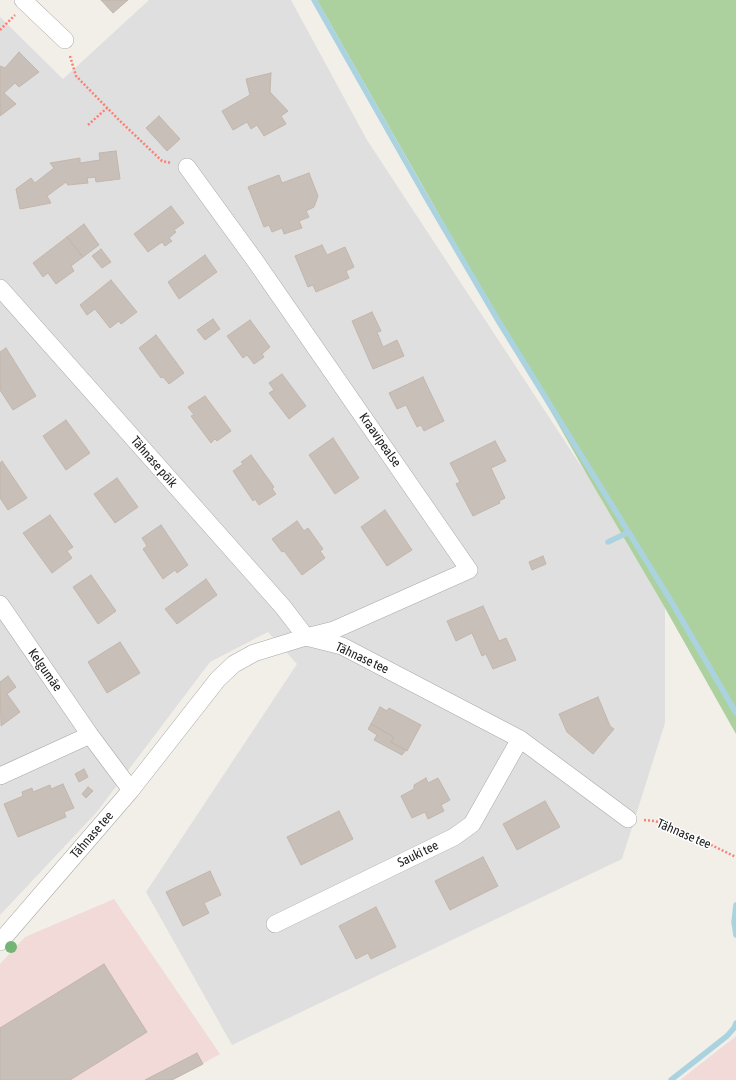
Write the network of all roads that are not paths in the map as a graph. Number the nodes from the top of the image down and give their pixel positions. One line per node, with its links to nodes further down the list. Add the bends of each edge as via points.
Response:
1 (23, 0): 2 (street)
2 (65, 40)
3 (187, 167): 6 (street, Kraavipealse, via 256,262 469,570 334,630)
4 (0, 288): 6 (street, Tähnase põik)
5 (0, 604): 7 (street, Kelgumäe)
6 (306, 636): 8 (street, Tähnase tee, via 342,646); 10 (street, Tähnase tee, via 254,653 234,664 218,679)
7 (90, 735): 9 (street); 10 (street, Kelgumäe)
8 (520, 739): 11 (street, Tähnase tee); 12 (street, Sauki tee, via 472,824 454,837)
9 (0, 776)
10 (131, 790): 13 (street, Tähnase tee)
11 (628, 819)
12 (275, 924)
13 (0, 942)

